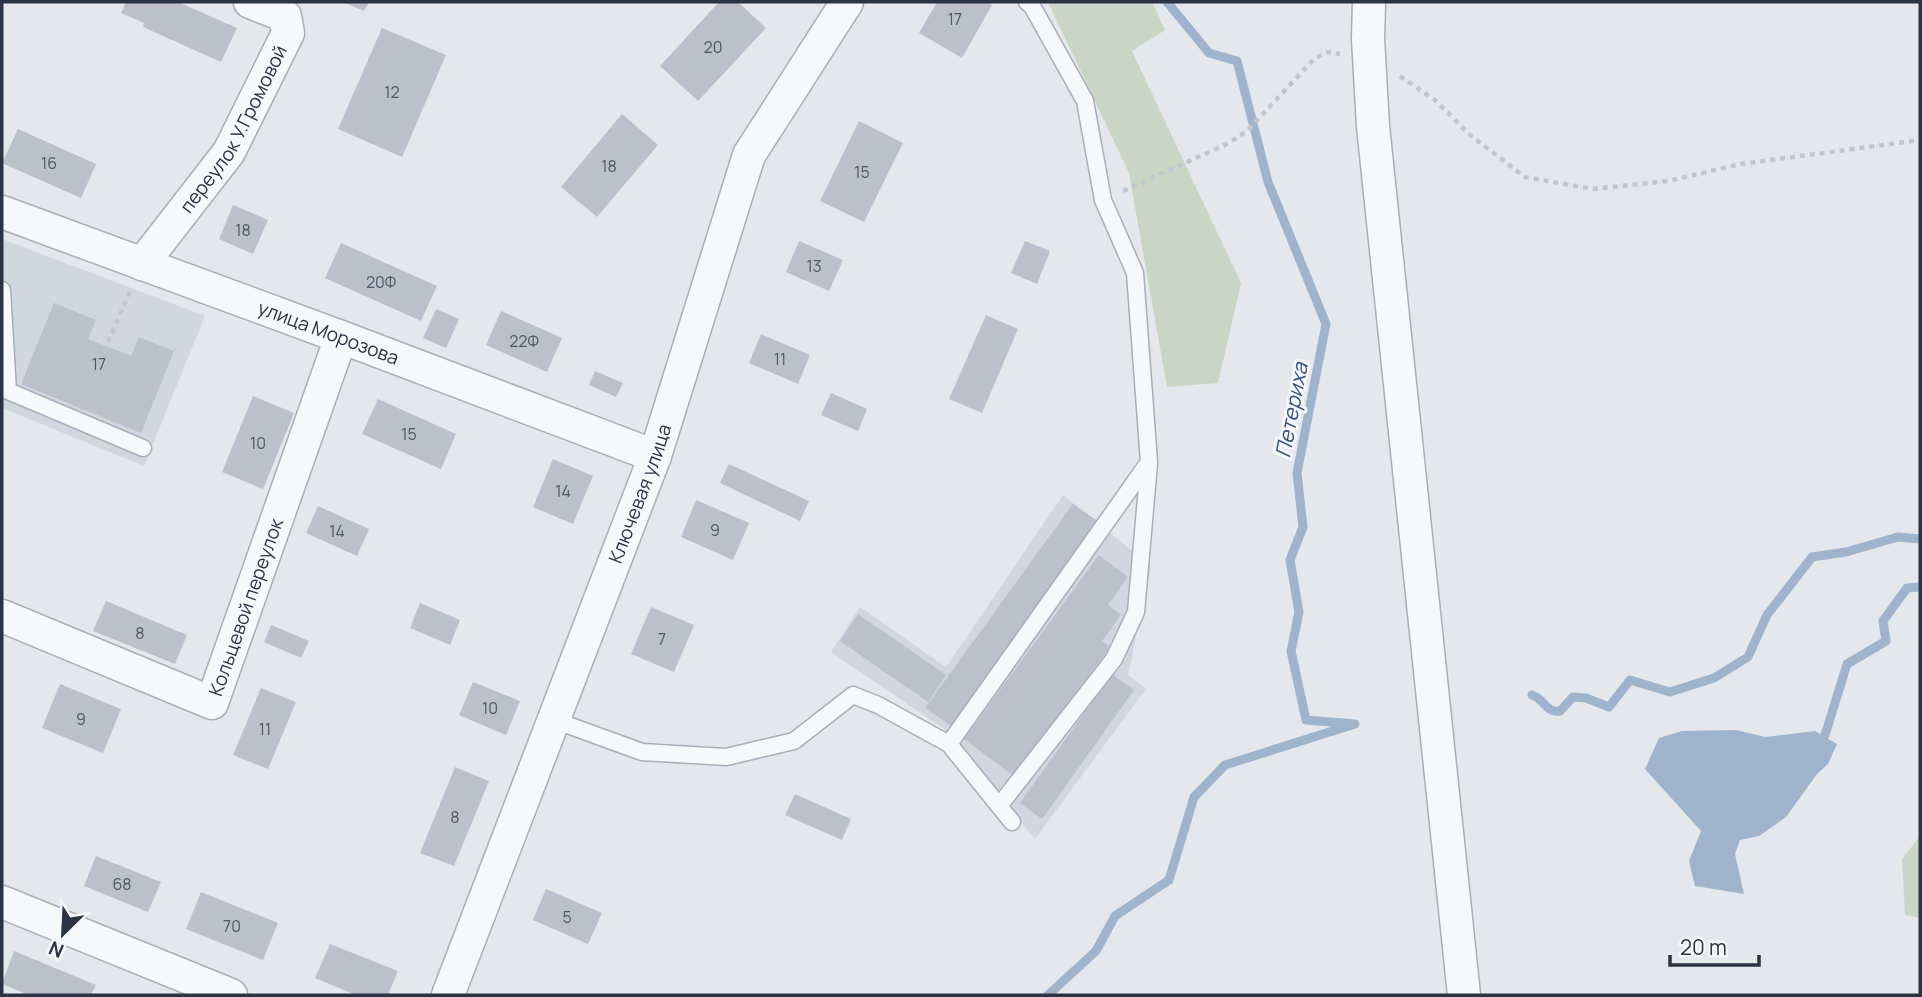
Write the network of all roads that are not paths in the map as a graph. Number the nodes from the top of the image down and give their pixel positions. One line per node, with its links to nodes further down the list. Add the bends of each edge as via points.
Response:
1 (250, 2): 6 (street, переулок У.Громовой, via 285,16 288,33 229,152)
2 (846, 2): 10 (street, Ключевая улица, via 750,155)
3 (1027, 2): 11 (lane, via 1085,101 1103,200 1135,273)
4 (1369, 2): 20 (street, via 1369,67)
5 (2, 212): 6 (street, улица Морозова)
6 (142, 264): 8 (street, улица Морозова)
7 (2, 290): 9 (lane, via 8,391)
8 (341, 337): 10 (street, улица Морозова); 12 (street, Кольцевой переулок, via 212,703)
9 (143, 448)
10 (655, 456): 13 (street, Ключевая улица)
11 (1149, 462): 14 (lane); 15 (lane, via 1136,612 1114,659)
12 (2, 616)
13 (554, 720): 14 (lane, via 642,752 726,757 794,741 853,695); 19 (street, Ключевая улица)
14 (950, 744): 15 (lane)
15 (999, 806): 16 (lane)
16 (1012, 822)
17 (2, 902): 18 (street)
18 (231, 995)
19 (448, 995)
20 (1464, 995)

